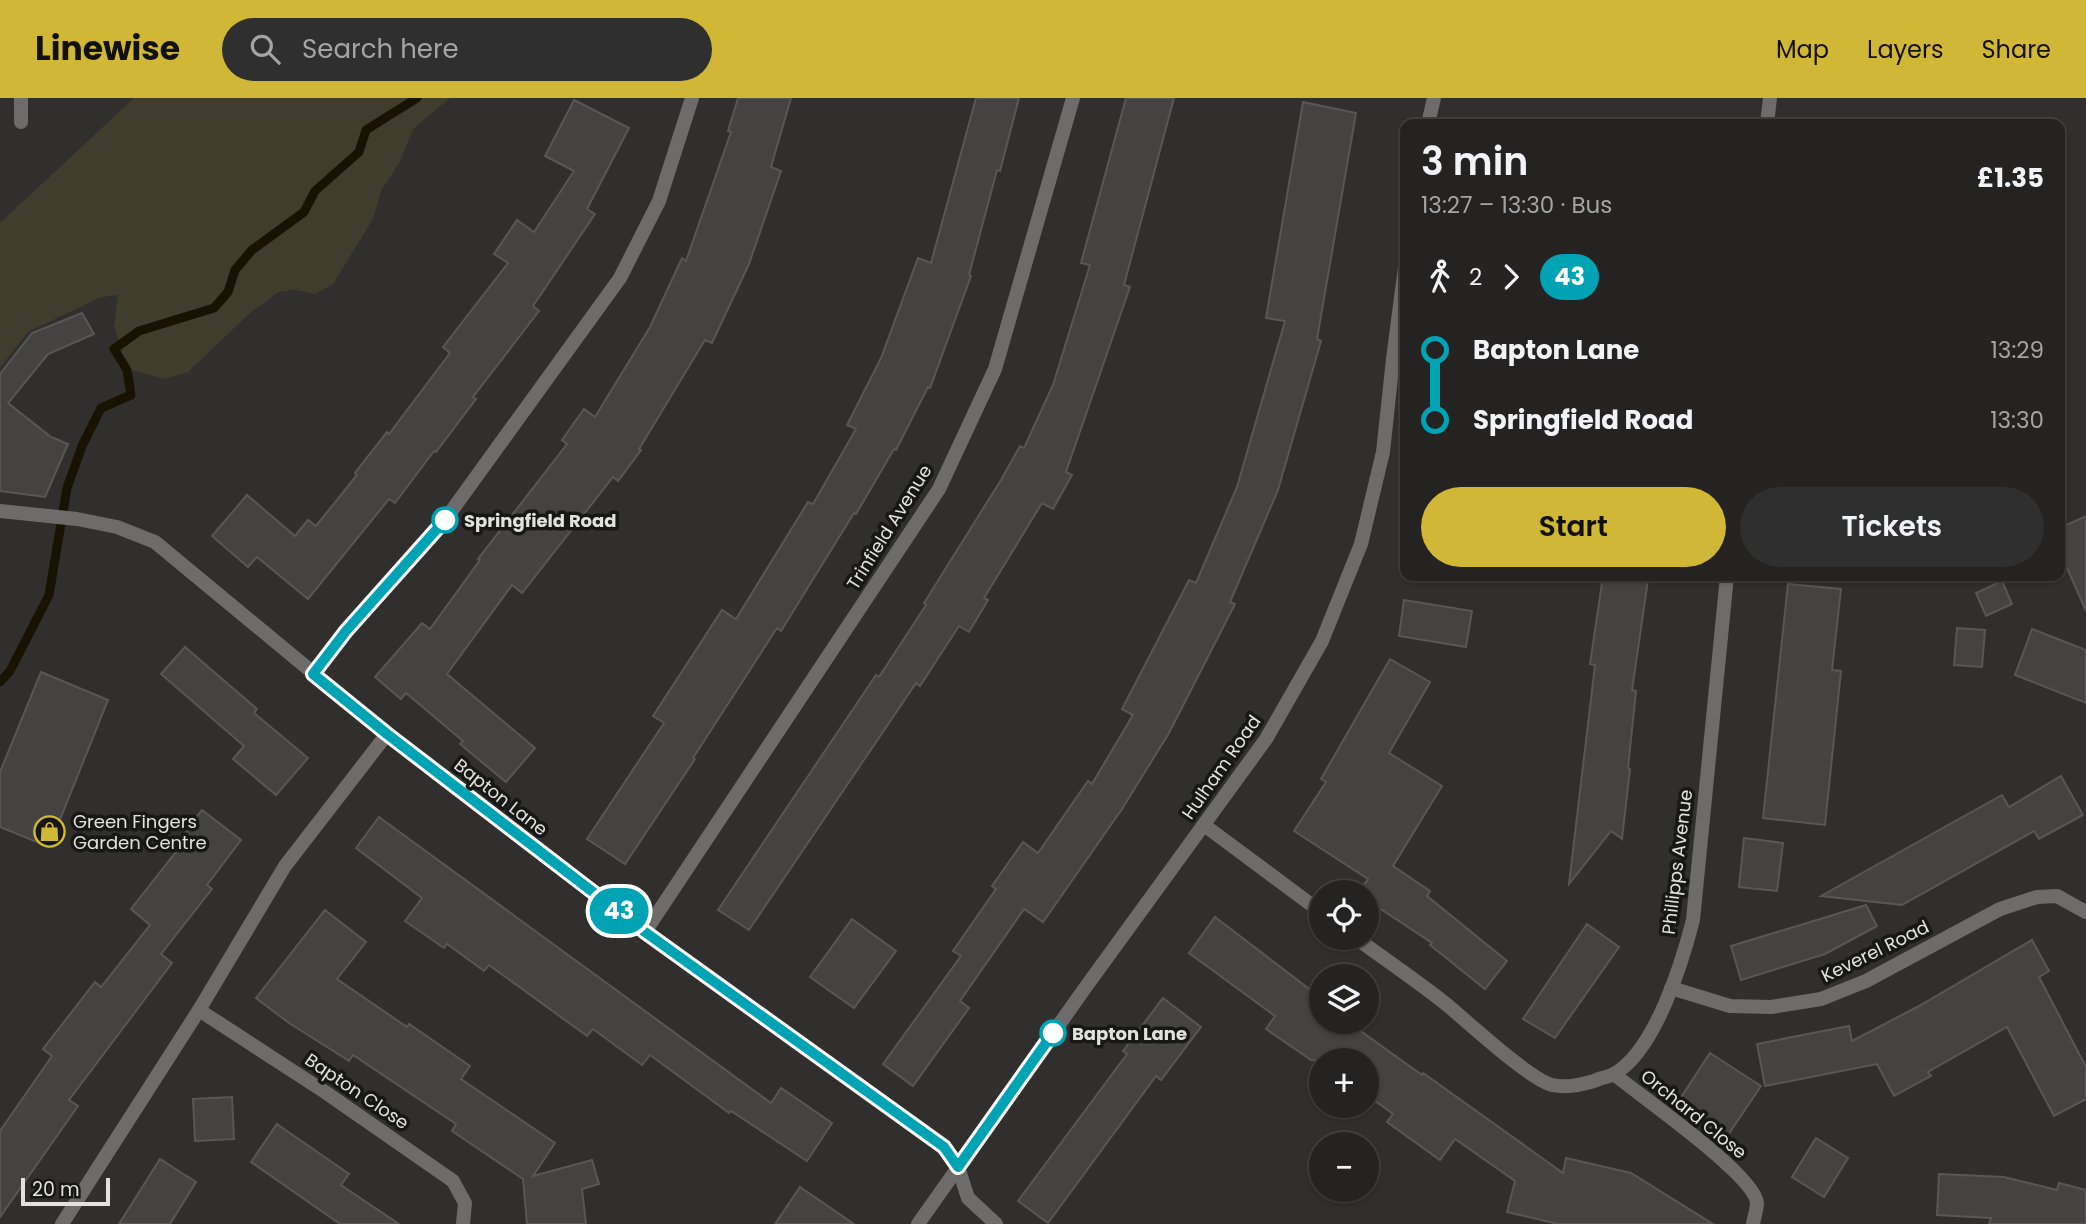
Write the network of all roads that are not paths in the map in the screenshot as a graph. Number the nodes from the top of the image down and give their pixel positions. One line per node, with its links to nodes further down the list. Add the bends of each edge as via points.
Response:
1 (20, 98): 8 (street)
2 (692, 98): 12 (street, via 659,201 620,278 450,513)
3 (1073, 98): 17 (street, Trinfield Avenue, via 995,369 939,489)
4 (1434, 98): 6 (street)
5 (1770, 98): 7 (street)
6 (1429, 119)
7 (1768, 119)
8 (21, 122)
9 (1400, 305): 14 (street, Hulham Road, via 1383,452 1361,544 1322,641 1266,739)
10 (0, 511): 12 (street, Bapton Lane, via 77,519 117,527 155,542)
11 (1727, 581): 19 (street, Phillipps Avenue, via 1693,920)
12 (313, 674): 13 (street, Bapton Lane)
13 (387, 734): 17 (street, Bapton Lane); 20 (street, via 285,866)
14 (1204, 825): 15 (street); 22 (street, Hulham Road)
15 (1309, 903)
16 (2086, 912): 19 (street, Keverel Road, via 2057,897 2020,902 1866,981 1821,999 1771,1007 1730,1006)
17 (645, 932): 22 (street, Bapton Lane, via 944,1147)
18 (1372, 950): 21 (street, Phillipps Avenue, via 1532,1075 1550,1084 1575,1087)
19 (1671, 988): 21 (street, Phillipps Avenue, via 1650,1033 1634,1057)
20 (199, 1010): 23 (street); 24 (street, Bapton Close, via 453,1181 465,1203)
21 (1614, 1074): 27 (street, Orchard Close, via 1748,1183 1757,1201)
22 (958, 1167): 25 (street, Hulham Road); 26 (street, via 968,1198)
23 (62, 1224)
24 (463, 1224)
25 (918, 1224)
26 (996, 1224)
27 (1753, 1224)

